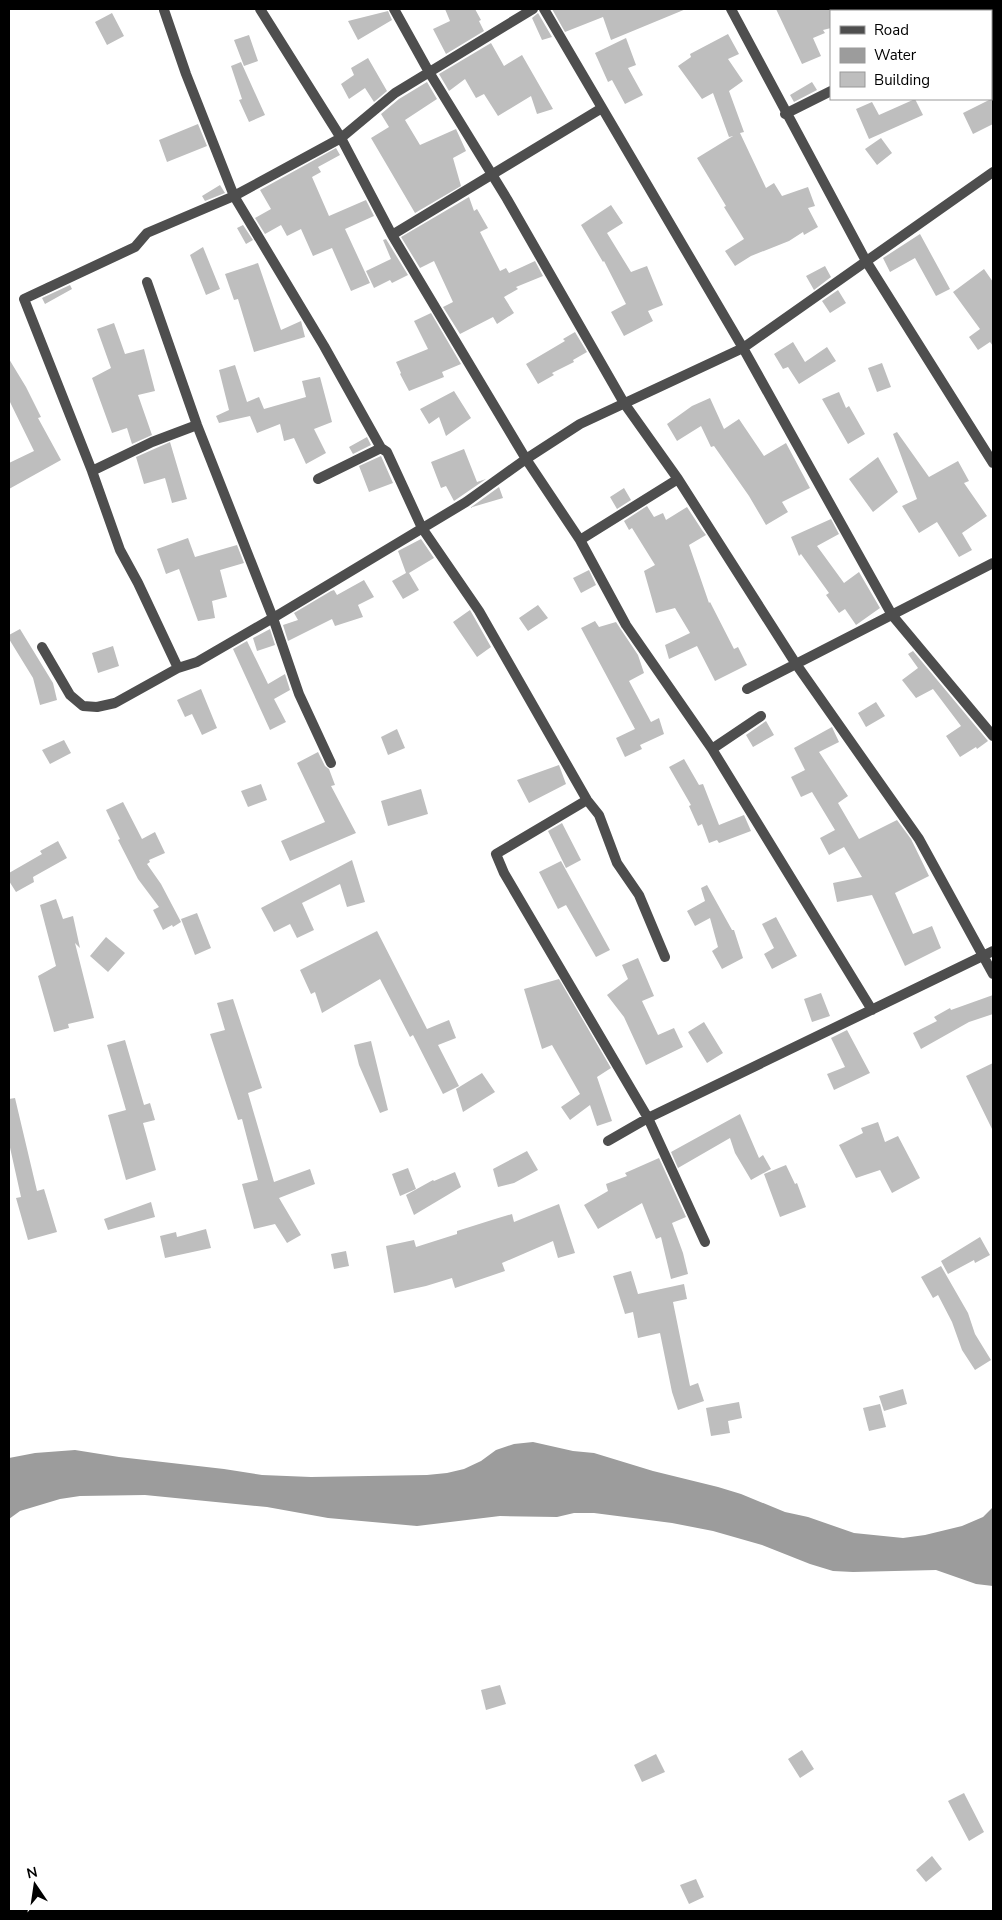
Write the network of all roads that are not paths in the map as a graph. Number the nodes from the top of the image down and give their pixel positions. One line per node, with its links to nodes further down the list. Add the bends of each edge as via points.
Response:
1 (260, 9): 11 (street)
2 (394, 9): 7 (street)
3 (533, 9): 7 (street)
4 (544, 9): 9 (street)
5 (731, 9): 10 (street)
6 (164, 10): 14 (street)
7 (430, 72): 11 (street, via 395,93); 13 (street)
8 (830, 91): 10 (street)
9 (602, 108): 13 (street); 18 (street)
10 (786, 113): 16 (street)
11 (341, 138): 14 (street); 15 (street)
12 (993, 172): 16 (street)
13 (491, 173): 15 (street); 19 (street)
14 (234, 196): 21 (street); 24 (street, via 147,234 135,247 24,298)
15 (392, 235): 22 (street)
16 (866, 261): 18 (street); 23 (street)
17 (147, 282): 20 (street)
18 (743, 348): 19 (street); 30 (street)
19 (624, 403): 22 (street, via 580,424); 26 (street)
20 (197, 425): 24 (street, via 152,442); 31 (street)
21 (381, 448): 25 (street); 27 (street, via 387,452)
22 (526, 458): 27 (street, via 466,502); 28 (street)
23 (993, 463)
24 (92, 472): 34 (street, via 120,550)
25 (318, 479)
26 (678, 479): 28 (street); 33 (street)
27 (422, 528): 31 (street); 40 (street, via 478,611)
28 (580, 540): 38 (street, via 626,625)
29 (993, 564): 30 (street)
30 (892, 615): 33 (street); 37 (street)
31 (273, 618): 34 (street, via 197,662); 39 (street, via 299,694)
32 (42, 647): 34 (street, via 70,695 82,706 115,703)
33 (796, 664): 35 (street); 41 (street, via 919,839)
34 (178, 668)
35 (747, 689)
36 (761, 716): 38 (street)
37 (993, 736)
38 (712, 748): 44 (street)
39 (331, 763)
40 (587, 800): 42 (street, via 599,815 617,863 639,895); 45 (street, via 496,854 504,873)
41 (989, 953): 43 (street); 44 (street)
42 (665, 957)
43 (993, 974)
44 (872, 1010): 45 (street)
45 (648, 1118): 46 (street); 47 (street)
46 (608, 1141)
47 (705, 1242)

